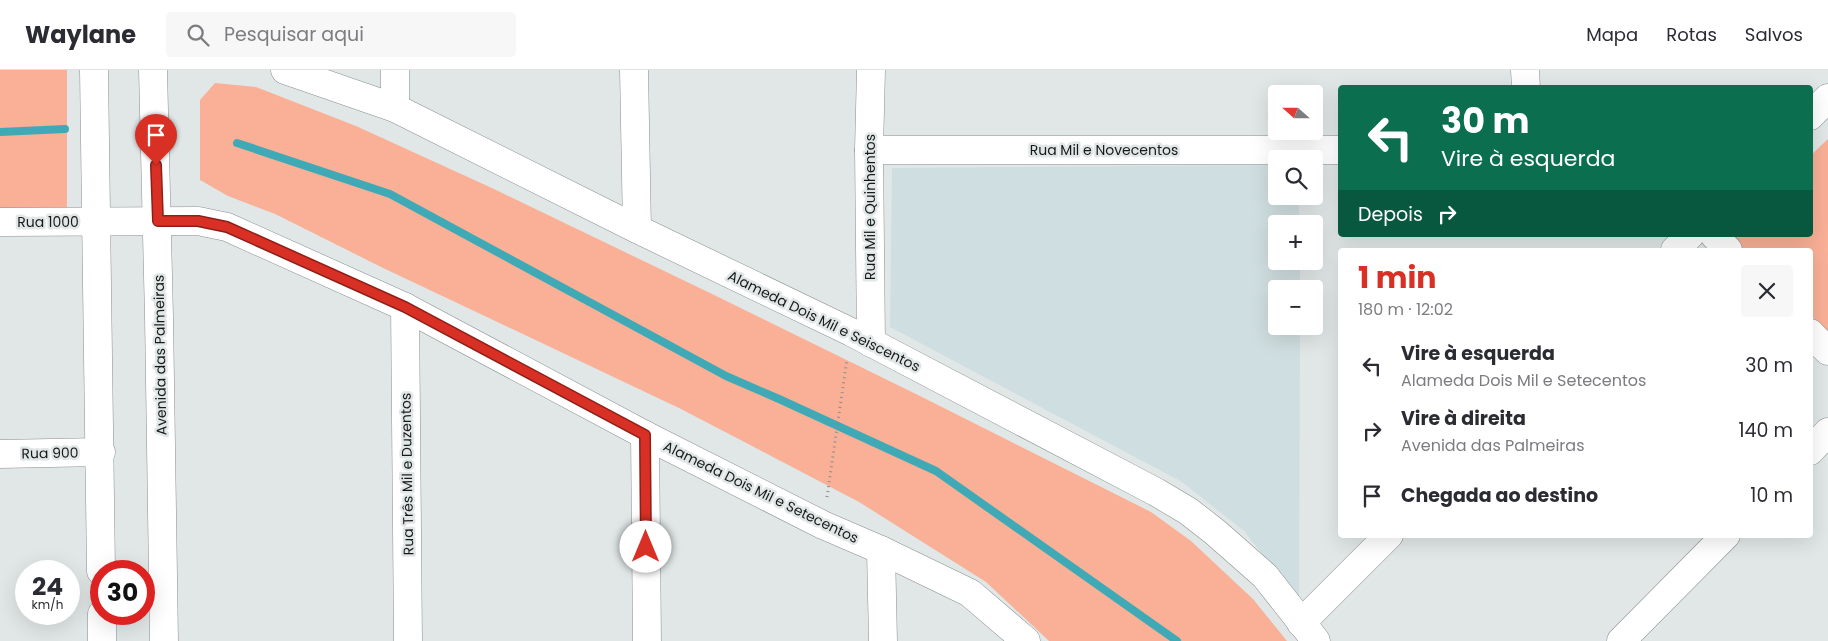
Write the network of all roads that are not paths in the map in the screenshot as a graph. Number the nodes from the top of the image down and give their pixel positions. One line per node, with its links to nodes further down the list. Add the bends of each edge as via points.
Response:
1 (94, 70): 14 (street)
2 (153, 70): 15 (street, Avenida das Palmeiras)
3 (285, 70): 10 (street, Alameda Dois Mil e Seiscentos)
4 (395, 70): 10 (street)
5 (634, 70): 17 (street)
6 (870, 70): 12 (street, Rua Mil e Quinhentos)
7 (1525, 70): 8 (street)
8 (1526, 85)
9 (1828, 98): 11 (street)
10 (395, 108): 17 (street, Alameda Dois Mil e Seiscentos)
11 (1813, 113)
12 (869, 150): 13 (street, Rua Mil e Novecentos); 24 (street, Rua Mil e Quinhentos)
13 (1338, 150)
14 (96, 221): 15 (street, Rua 1000); 16 (street, Rua 1000); 29 (street)
15 (158, 221): 22 (street, Alameda Dois Mil e Setecentos, via 198,221 227,227); 38 (street, Avenida das Palmeiras)
16 (0, 222)
17 (637, 229): 24 (street, Alameda Dois Mil e Seiscentos)
18 (1688, 237): 20 (street)
19 (1716, 237): 21 (street)
20 (1677, 248)
21 (1726, 248)
22 (405, 307): 27 (street, Alameda Dois Mil e Setecentos); 39 (street, Rua Três Mil e Duzentos)
23 (1813, 336): 25 (street)
24 (861, 338): 36 (street, Alameda Dois Mil e Seiscentos, via 1188,511 1265,576)
25 (1828, 352)
26 (1828, 432): 28 (street)
27 (645, 435): 33 (street, Alameda Dois Mil e Setecentos, via 823,525); 40 (street)
28 (1813, 447)
29 (100, 452): 30 (street, Rua 900); 34 (street)
30 (0, 454)
31 (1386, 538): 36 (street)
32 (1723, 538): 43 (street)
33 (881, 550): 41 (street); 42 (street, Alameda Dois Mil e Setecentos, via 970,593)
34 (102, 560)
35 (102, 625): 37 (street)
36 (1308, 632)
37 (102, 641)
38 (164, 641)
39 (408, 641)
40 (646, 641)
41 (883, 641)
42 (1026, 641)
43 (1621, 641)

